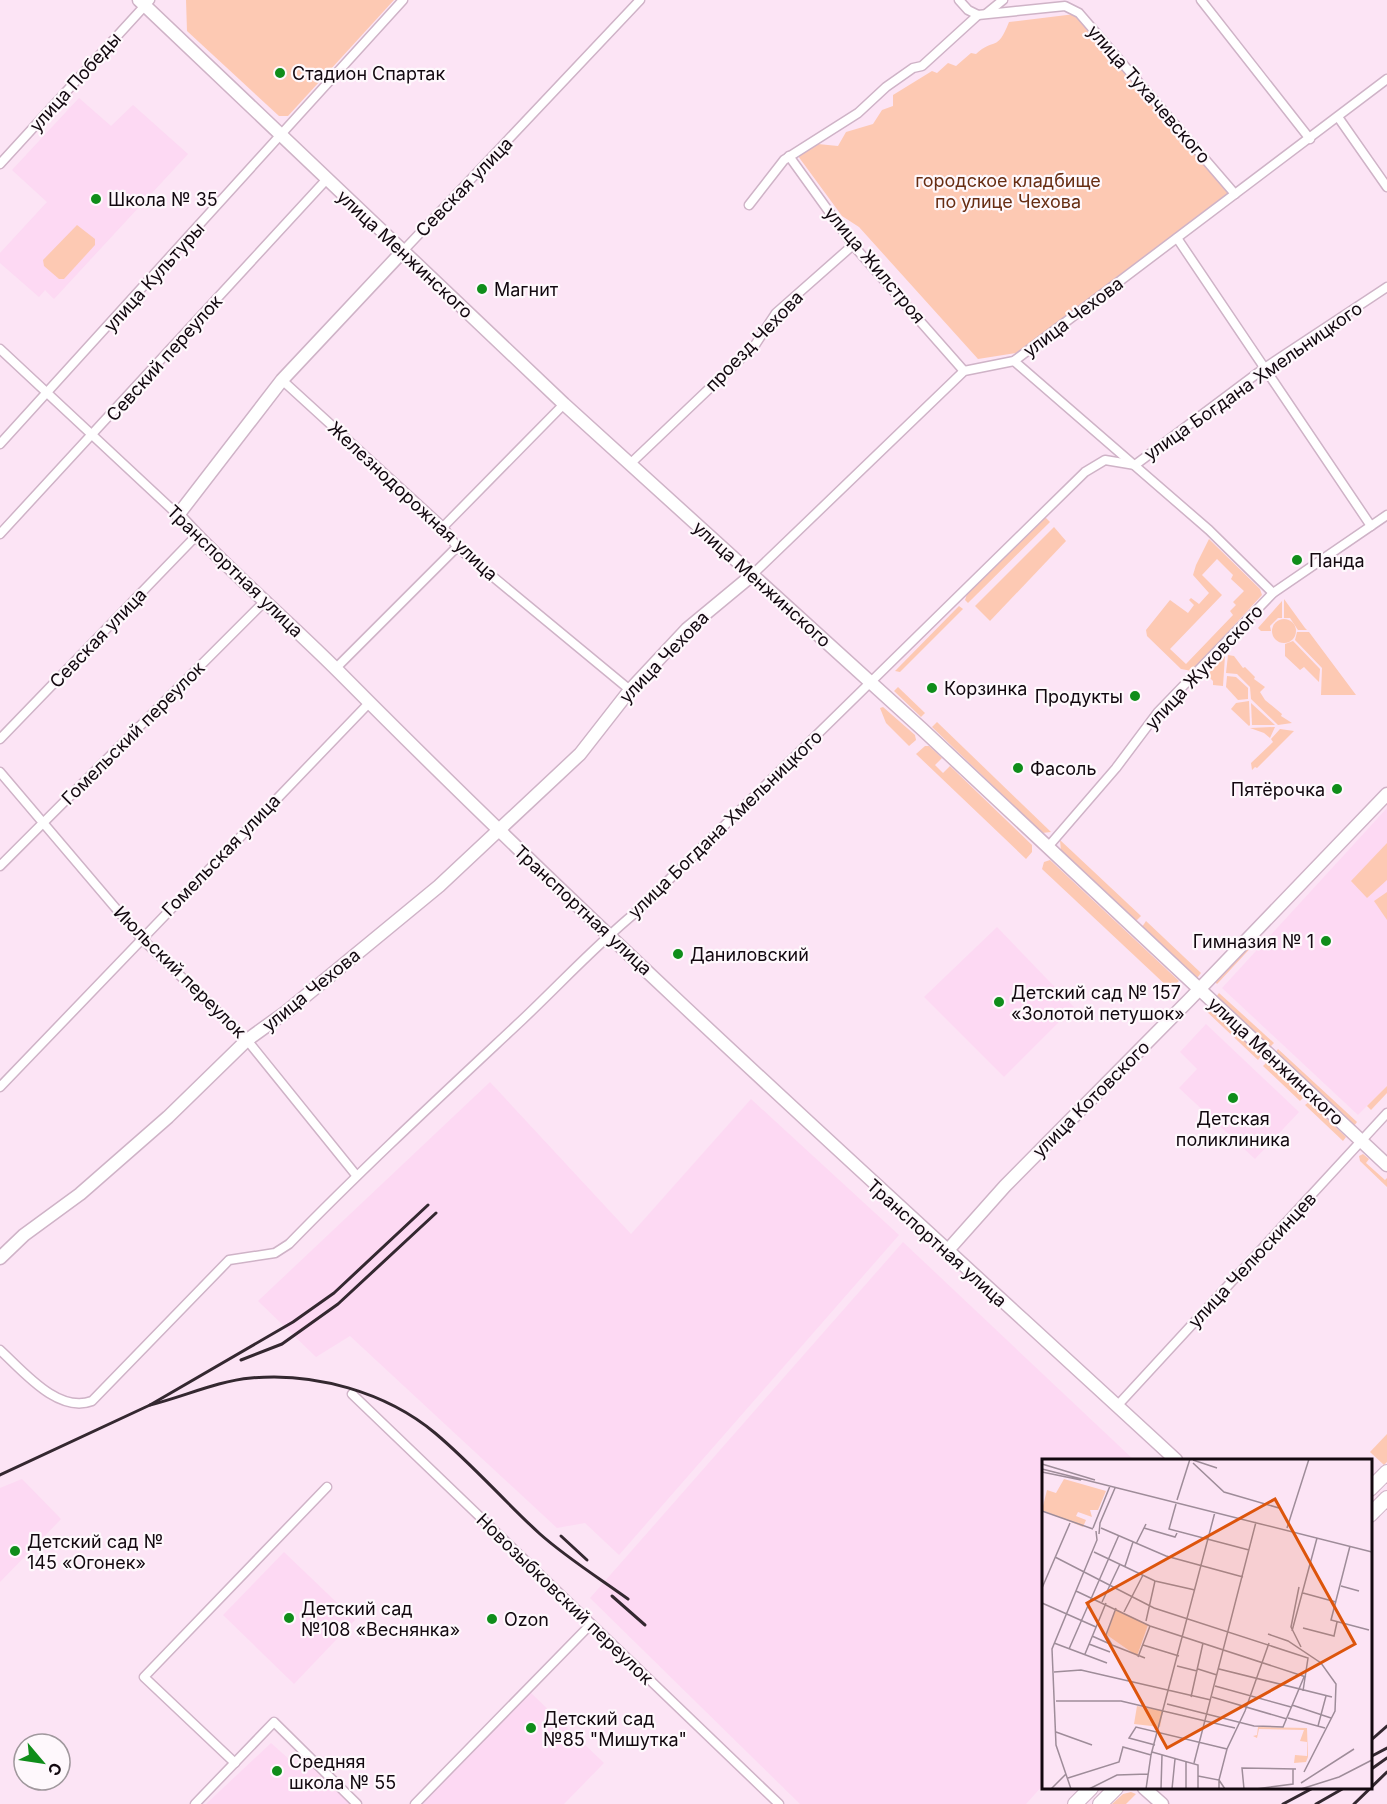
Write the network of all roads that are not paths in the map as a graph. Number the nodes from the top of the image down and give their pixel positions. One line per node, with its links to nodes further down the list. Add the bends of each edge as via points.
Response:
1 (403, 0): 10 (street, улица Культуры)
2 (640, 0): 20 (street, Севская улица)
3 (959, 0): 7 (street, via 968,10)
4 (1003, 0): 7 (street)
5 (1201, 0): 11 (street)
6 (145, 2): 10 (street, улица Менжинского); 13 (street, улица Победы)
7 (982, 15): 12 (street, via 922,66 913,68 858,112); 16 (street, улица Тухачевского, via 1065,6 1079,12)
8 (1387, 79): 9 (street, улица Чехова)
9 (1338, 117): 11 (street, улица Чехова); 15 (street)
10 (280, 136): 14 (street, улица Менжинского); 27 (street, улица Культуры)
11 (1310, 139): 16 (street, улица Чехова)
12 (789, 156): 17 (street); 19 (street, улица Жилстроя)
13 (0, 164)
14 (326, 180): 20 (street, улица Менжинского); 29 (street, Севский переулок)
15 (1387, 187)
16 (1235, 194): 18 (street, улица Чехова)
17 (749, 205)
18 (1177, 238): 23 (street, улица Чехова); 24 (street)
19 (853, 245): 25 (street, улица Жилстроя); 31 (street, проезд Чехова, via 776,313 755,345)
20 (403, 251): 26 (street, Севская улица); 28 (street, улица Менжинского)
21 (1387, 287): 24 (street, улица Богдана Хмельницкого)
22 (0, 349): 27 (street, Транспортная улица)
23 (1014, 361): 25 (street, улица Чехова); 32 (street)
24 (1263, 369): 32 (street, улица Богдана Хмельницкого); 35 (street)
25 (964, 371): 40 (street, улица Чехова)
26 (282, 380): 33 (street, Севская улица); 36 (street, Железнодорожная улица)
27 (48, 394): 29 (street, Транспортная улица); 30 (street, улица Культуры)
28 (564, 404): 31 (street, улица Менжинского); 36 (street)
29 (92, 437): 33 (street, Транспортная улица); 37 (street, Севский переулок)
30 (0, 444)
31 (630, 464): 40 (street, улица Менжинского)
32 (1135, 465): 41 (street); 44 (street, улица Богдана Хмельницкого, via 1106,460 1085,472)
33 (178, 515): 38 (street, Транспортная улица)
34 (1387, 515): 35 (street, улица Жуковского)
35 (1371, 526): 41 (street, улица Жуковского)
36 (443, 527): 39 (street, Железнодорожная улица)
37 (0, 534)
38 (196, 536): 42 (street, Транспортная улица); 47 (street, Севская улица)
39 (457, 547): 43 (street); 45 (street, Железнодорожная улица)
40 (751, 576): 44 (street, улица Менжинского); 45 (street, улица Чехова, via 687,629)
41 (1273, 593): 52 (street, улица Жуковского, via 1158,712)
42 (266, 600): 43 (street, Транспортная улица); 50 (street, Гомельский переулок)
43 (336, 668): 46 (street, Транспортная улица)
44 (871, 683): 52 (street, улица Менжинского); 54 (street, улица Богдана Хмельницкого)
45 (630, 690): 51 (street, улица Чехова, via 580,754)
46 (370, 702): 51 (street, Транспортная улица); 55 (street, Гомельская улица)
47 (0, 740)
48 (0, 772): 50 (street, Июльский переулок)
49 (1387, 794): 56 (street, улица Котовского)
50 (42, 823): 53 (street, Гомельский переулок); 55 (street, Июльский переулок)
51 (497, 830): 54 (street, Транспортная улица); 57 (street, улица Чехова, via 439,886)
52 (1047, 848): 56 (street, улица Менжинского)
53 (0, 866)
54 (609, 934): 62 (street, улица Богдана Хмельницкого); 63 (street, Транспортная улица, via 876,1187)
55 (141, 938): 57 (street, Июльский переулок); 58 (street, Гомельская улица)
56 (1200, 989): 60 (street, улица Менжинского); 63 (street, улица Котовского, via 1005,1186)
57 (248, 1040): 62 (street, Июльский переулок); 64 (street, улица Чехова, via 168,1117)
58 (0, 1087)
59 (1387, 1113): 60 (street, улица Челюскинцев)
60 (1361, 1141): 61 (street, улица Менжинского); 67 (street, улица Челюскинцев)
61 (1387, 1165)
62 (356, 1175): 65 (street, улица Богдана Хмельницкого, via 289,1244 275,1253 229,1260 92,1401 78,1405 52,1395)
63 (948, 1250): 67 (street, Транспортная улица)
64 (0, 1258)
65 (0, 1350)
66 (352, 1394): 74 (street, Новозыбковский переулок)
67 (1117, 1406): 68 (street, Транспортная улица)
68 (1174, 1459)
69 (1387, 1472): 71 (main road)
70 (327, 1487): 75 (street, via 144,1677)
71 (1372, 1488)
72 (1387, 1498): 73 (main road)
73 (1372, 1514)
74 (591, 1624): 81 (street); 82 (street, Новозыбковский переулок)
75 (235, 1763): 79 (street); 80 (street, via 274,1722)
76 (1090, 1789): 83 (main road)
77 (1115, 1789): 84 (main road)
78 (1145, 1789): 85 (street)
79 (195, 1804)
80 (357, 1804)
81 (415, 1804)
82 (779, 1804)
83 (1076, 1804)
84 (1100, 1804)
85 (1162, 1804)

